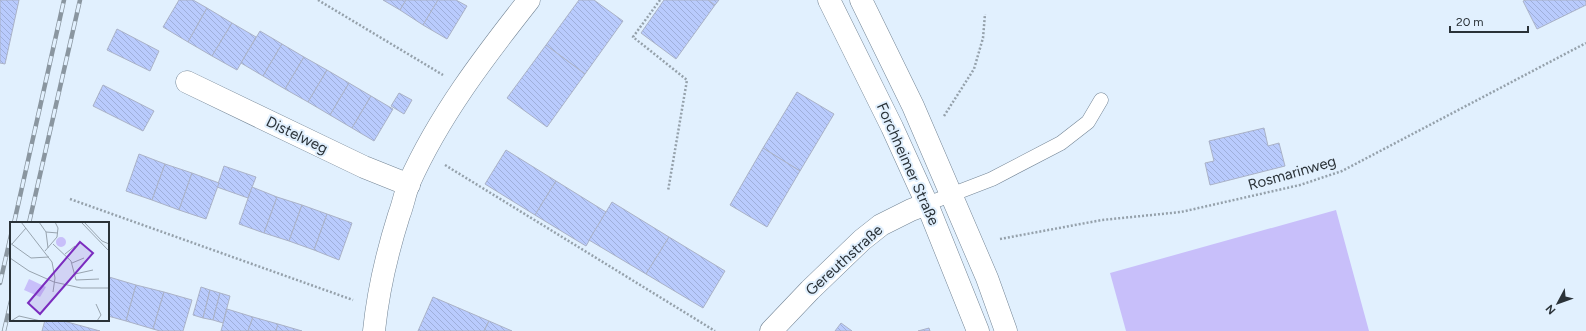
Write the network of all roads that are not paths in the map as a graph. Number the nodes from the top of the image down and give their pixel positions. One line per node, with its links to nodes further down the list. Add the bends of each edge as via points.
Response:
1 (529, 0): 6 (street, via 463,88 424,152)
2 (829, 0): 8 (street, Forchheimer Straße)
3 (861, 0): 7 (street, Forchheimer Straße, via 924,130)
4 (187, 82): 6 (street, Distelweg, via 364,167)
5 (1101, 100): 7 (lane, via 1088,122 1061,143 1011,170)
6 (408, 185): 9 (street, via 382,276)
7 (952, 195): 8 (lane); 12 (street, Forchheimer Straße)
8 (927, 204): 10 (street, Gereuthstraße, via 881,225 862,240); 11 (street, Forchheimer Straße)
9 (374, 331)
10 (770, 331)
11 (978, 331)
12 (1006, 331)

